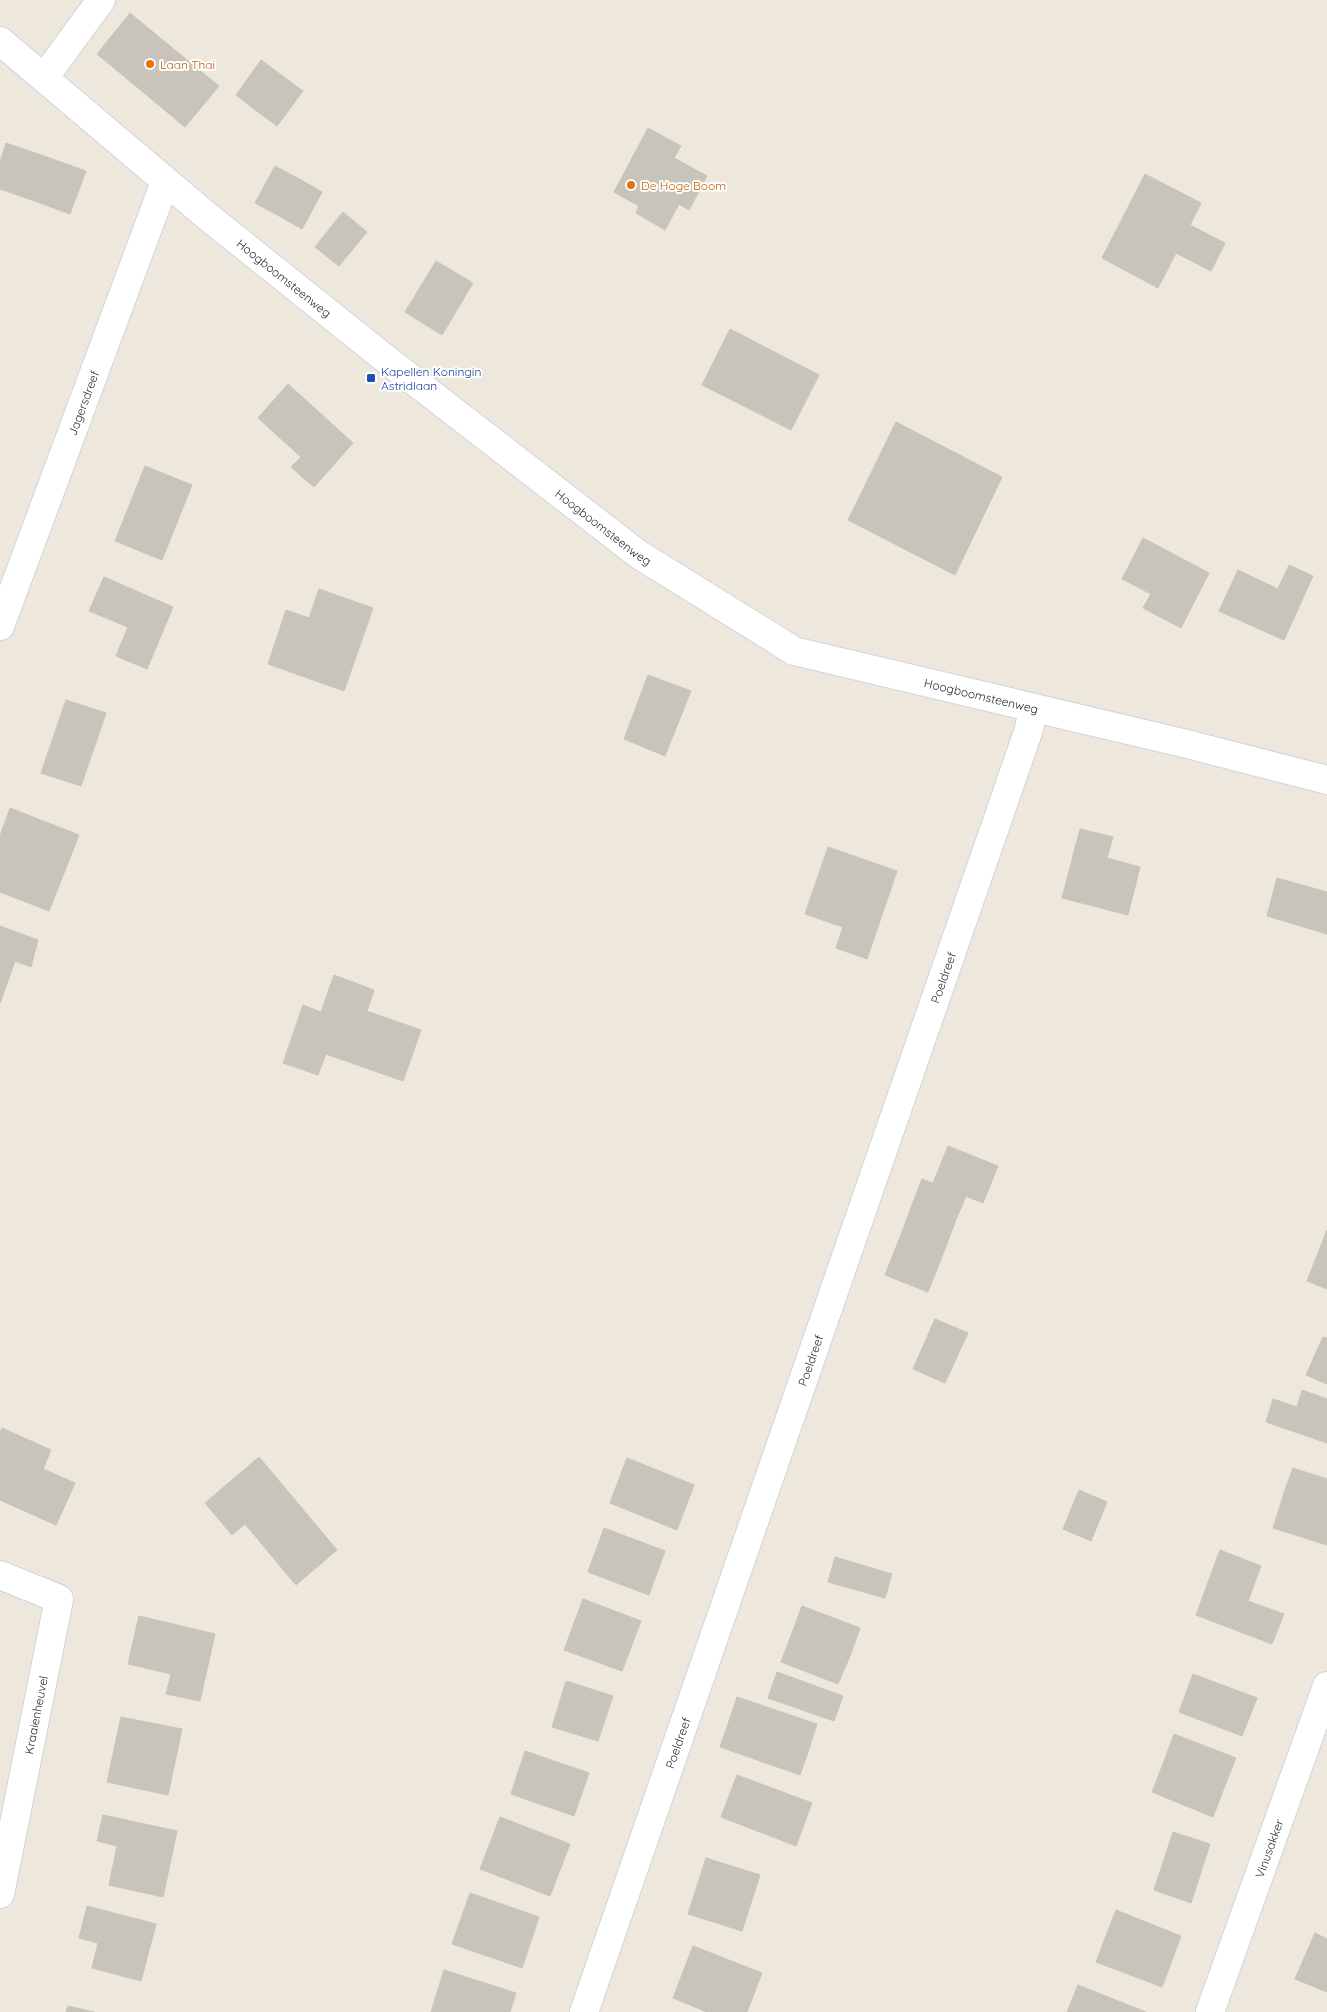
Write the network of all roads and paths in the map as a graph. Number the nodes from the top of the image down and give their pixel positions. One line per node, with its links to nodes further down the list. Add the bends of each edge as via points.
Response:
1 (101, 0): 3 (street)
2 (0, 41): 3 (street, Hoogboomsteenweg)
3 (44, 78): 4 (street, Hoogboomsteenweg)
4 (165, 182): 5 (street, Jagersdreef); 6 (street, Hoogboomsteenweg, via 387,360 638,554 794,651)
5 (0, 626)
6 (1034, 708): 7 (street, Hoogboomsteenweg); 11 (street, Poeldreef)
7 (1327, 780)
8 (0, 1575): 10 (street, Kraaienheuvel, via 59,1599)
9 (1327, 1686): 12 (street, Vinusakker)
10 (0, 1894)
11 (584, 2012)
12 (1210, 2012)

